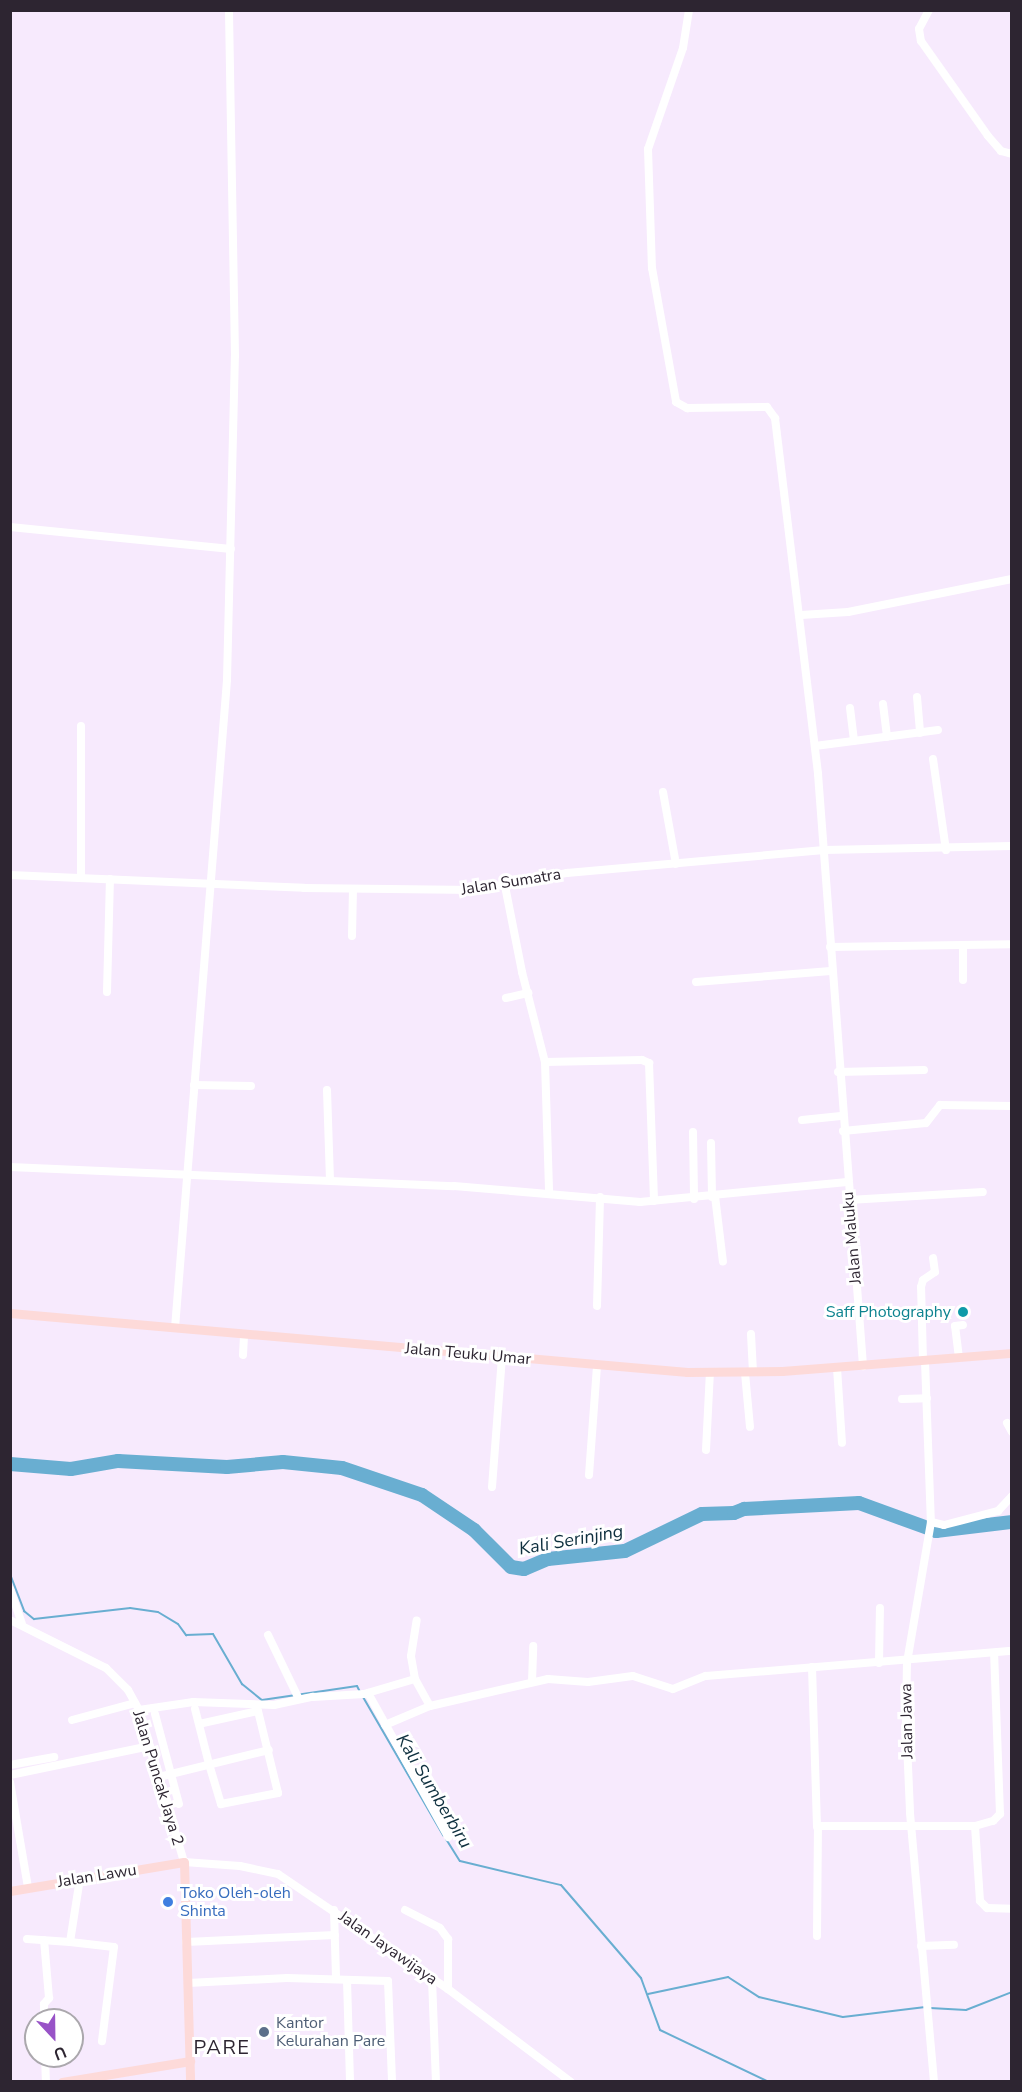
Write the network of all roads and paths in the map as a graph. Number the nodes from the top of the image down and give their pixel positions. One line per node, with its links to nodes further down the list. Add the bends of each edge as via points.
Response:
1 (229, 10): 6 (street, via 235,356)
2 (689, 10): 8 (street, Jalan Maluku, via 683,48 648,149 652,268 672,394 679,405 687,408 767,407 773,412 784,519)
3 (929, 10): 4 (street, via 919,29 921,41 988,136 1001,151)
4 (1011, 154)
5 (10, 527): 6 (street)
6 (231, 549): 27 (street, via 227,680)
7 (1011, 579): 8 (street, via 848,612)
8 (801, 615): 17 (street, Jalan Maluku)
9 (916, 697): 14 (street)
10 (883, 704): 15 (street)
11 (850, 708): 16 (street)
12 (81, 726): 25 (street)
13 (938, 730): 14 (street)
14 (920, 733): 15 (street)
15 (886, 737): 16 (street)
16 (854, 741): 17 (street)
17 (815, 746): 21 (street, Jalan Maluku)
18 (933, 759): 22 (street)
19 (663, 792): 23 (street)
20 (1011, 846): 22 (street, Jalan Sumatra)
21 (824, 850): 22 (street, Jalan Sumatra); 23 (street, Jalan Sumatra); 33 (street, Jalan Maluku)
22 (946, 850)
23 (676, 864): 28 (street, Jalan Sumatra, via 567,873)
24 (10, 875): 25 (street, Jalan Sumatra)
25 (81, 876): 26 (street, Jalan Sumatra)
26 (110, 879): 27 (street, Jalan Sumatra); 37 (street)
27 (212, 882): 29 (street, Jalan Sumatra); 43 (street)
28 (505, 886): 29 (street, Jalan Sumatra); 38 (street)
29 (353, 890): 30 (street)
30 (352, 936)
31 (1011, 944): 32 (street)
32 (963, 945): 33 (street); 35 (street)
33 (830, 947): 34 (street, Jalan Maluku)
34 (831, 971): 36 (street); 42 (street, Jalan Maluku)
35 (963, 980)
36 (696, 982)
37 (107, 992)
38 (528, 993): 39 (street); 40 (street)
39 (506, 998)
40 (545, 1062): 56 (street); 62 (street, via 642,1060 649,1064)
41 (924, 1070): 42 (street)
42 (838, 1072): 47 (street, Jalan Maluku)
43 (194, 1085): 44 (street); 53 (street)
44 (251, 1086)
45 (327, 1090): 54 (street)
46 (1011, 1106): 49 (street, via 940,1105 926,1123)
47 (841, 1116): 48 (street); 49 (street, Jalan Maluku)
48 (802, 1120)
49 (843, 1131): 55 (street, Jalan Maluku)
50 (693, 1132): 60 (street)
51 (711, 1143): 59 (street)
52 (10, 1167): 53 (street)
53 (187, 1174): 54 (street); 68 (street)
54 (330, 1180): 56 (street)
55 (847, 1182): 59 (street); 61 (street, Jalan Maluku)
56 (549, 1192): 58 (street)
57 (983, 1192): 61 (street)
58 (600, 1197): 62 (street); 65 (street)
59 (713, 1197): 60 (street); 64 (street)
60 (693, 1199): 62 (street)
61 (849, 1200): 77 (street, Jalan Maluku)
62 (654, 1202)
63 (933, 1258): 75 (street, Jalan Jawa, via 935,1272 923,1280 921,1287)
64 (723, 1262)
65 (597, 1306)
66 (10, 1313): 68 (main road, Jalan Teuku Umar)
67 (963, 1325): 74 (street, via 955,1326)
68 (175, 1328): 69 (main road, Jalan Teuku Umar)
69 (244, 1334): 72 (street); 73 (main road, Jalan Teuku Umar)
70 (751, 1334): 80 (street)
71 (1011, 1353): 74 (main road, Jalan Teuku Umar)
72 (243, 1355)
73 (502, 1356): 76 (main road, Jalan Teuku Umar); 89 (street)
74 (959, 1358): 75 (main road, Jalan Teuku Umar)
75 (924, 1361): 77 (main road, Jalan Teuku Umar); 81 (street, Jalan Jawa)
76 (597, 1365): 79 (main road, Jalan Teuku Umar); 88 (street)
77 (863, 1366): 78 (main road, Jalan Teuku Umar)
78 (837, 1368): 80 (main road, Jalan Teuku Umar); 86 (street)
79 (710, 1372): 80 (main road, Jalan Teuku Umar); 87 (street)
80 (749, 1372): 84 (street)
81 (927, 1398): 82 (street); 91 (street, Jalan Jawa)
82 (902, 1399)
83 (1007, 1423): 85 (street)
84 (750, 1427)
85 (1011, 1432)
86 (842, 1443)
87 (706, 1450)
88 (589, 1475)
89 (492, 1487)
90 (1011, 1496): 91 (street, via 998,1511 944,1526)
91 (931, 1523): 101 (street, Jalan Jawa)
92 (10, 1589): 96 (street)
93 (880, 1608): 102 (street)
94 (10, 1620): 96 (street, Jalan Puncak Jaya 2)
95 (417, 1620): 104 (street, via 411,1656)
96 (22, 1623): 109 (street, Jalan Puncak Jaya 2, via 106,1668)
97 (268, 1635): 106 (street)
98 (534, 1646): 105 (street)
99 (1011, 1652): 100 (street)
100 (994, 1653): 101 (street); 125 (street, via 1001,1810 993,1821)
101 (907, 1662): 102 (street); 124 (street, Jalan Jawa)
102 (879, 1663): 103 (street)
103 (812, 1667): 105 (street, via 699,1677 673,1689 633,1676 588,1682); 126 (street)
104 (415, 1679): 107 (street); 108 (street)
105 (532, 1682): 108 (street)
106 (298, 1694): 107 (street); 109 (street, via 267,1706 193,1702)
107 (363, 1694): 114 (street)
108 (430, 1706): 114 (street)
109 (141, 1708): 112 (street); 115 (street, Jalan Puncak Jaya 2)
110 (195, 1709): 113 (street)
111 (155, 1714): 121 (street)
112 (72, 1720)
113 (199, 1724): 116 (street, via 258,1711); 118 (street)
114 (385, 1725): 127 (street)
115 (150, 1746): 120 (street); 121 (street, Jalan Puncak Jaya 2)
116 (269, 1750): 118 (street); 118 (street, via 279,1790 271,1797 222,1804)
117 (54, 1757): 119 (street)
118 (209, 1764): 121 (street)
119 (10, 1765)
120 (10, 1775)
121 (166, 1775): 123 (street); 128 (street, Jalan Puncak Jaya 2)
122 (11, 1784): 130 (street)
123 (178, 1804)
124 (911, 1825): 125 (street); 126 (street); 142 (street, Jalan Jawa)
125 (975, 1826): 132 (street, via 981,1904)
126 (817, 1827): 136 (street)
127 (448, 1837)
128 (184, 1862): 129 (main road, Jalan Lawu); 133 (street, Jalan Jayawijaya, via 271,1872); 140 (main road)
129 (80, 1878): 130 (main road, Jalan Lawu); 139 (street)
130 (28, 1887): 131 (main road, Jalan Lawu)
131 (10, 1891)
132 (1011, 1909)
133 (334, 1910): 135 (street); 144 (street, Jalan Jayawijaya)
134 (405, 1910): 147 (street, via 440,1928 448,1939)
135 (335, 1935): 140 (street); 143 (street)
136 (817, 1936)
137 (27, 1939): 138 (street)
138 (44, 1940): 139 (street); 148 (street, via 49,1998)
139 (70, 1942): 149 (street, via 114,1947)
140 (186, 1942): 146 (main road)
141 (954, 1945): 142 (street)
142 (921, 1946): 158 (street, Jalan Jawa)
143 (336, 1979): 145 (street); 146 (street)
144 (432, 1979): 147 (street, Jalan Jayawijaya); 156 (street)
145 (347, 1980): 154 (street); 155 (street, via 384,1980 391,1984)
146 (188, 1983): 150 (main road)
147 (448, 1989): 157 (street, Jalan Jayawijaya)
148 (44, 2008)
149 (102, 2041)
150 (190, 2061): 151 (main road); 153 (main road)
151 (106, 2078): 152 (main road)
152 (62, 2082)
153 (190, 2082)
154 (350, 2082)
155 (392, 2082)
156 (436, 2082)
157 (571, 2082)
158 (934, 2082)

